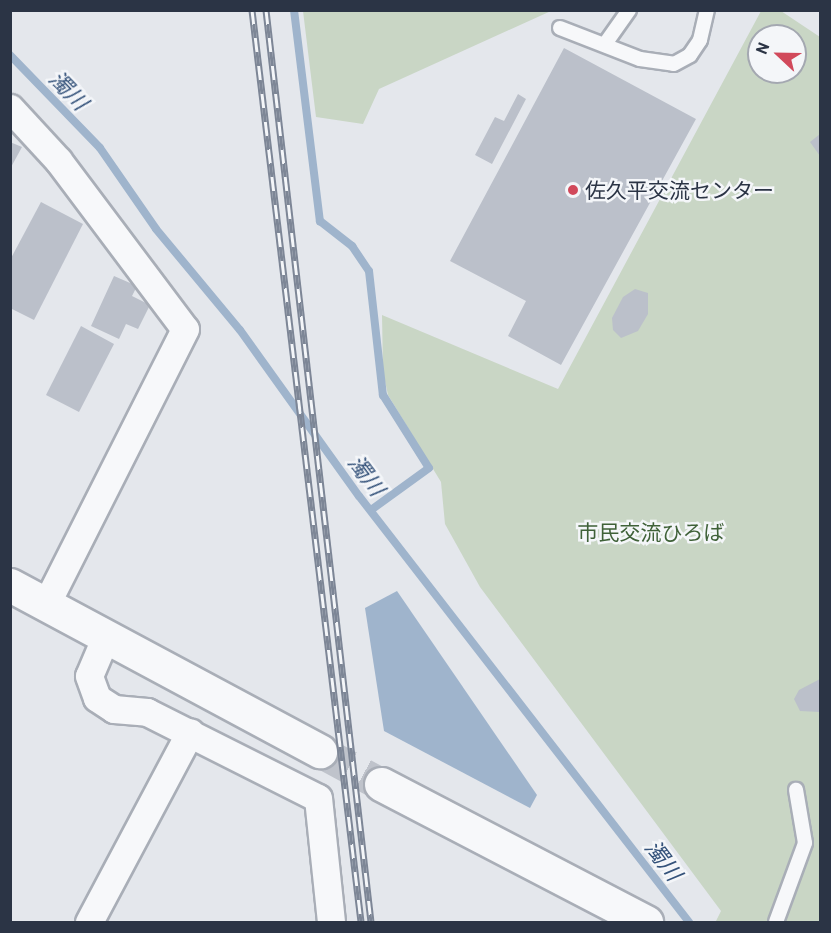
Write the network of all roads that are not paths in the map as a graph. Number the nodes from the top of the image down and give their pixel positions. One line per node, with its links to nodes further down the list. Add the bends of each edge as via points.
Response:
1 (629, 10): 4 (lane)
2 (707, 10): 4 (lane, via 700,40 690,56 674,64 655,63)
3 (560, 28): 4 (lane)
4 (605, 44)
5 (10, 108): 7 (street, via 58,160 185,329)
6 (10, 585): 7 (street)
7 (46, 604): 8 (street)
8 (106, 636): 9 (street, via 89,676 97,698 114,709 147,712); 10 (street)
9 (190, 732): 13 (street); 14 (street, via 318,798)
10 (320, 751)
11 (381, 784): 15 (street)
12 (796, 790): 16 (lane, via 805,843)
13 (89, 922)
14 (331, 922)
15 (645, 922)
16 (776, 922)

